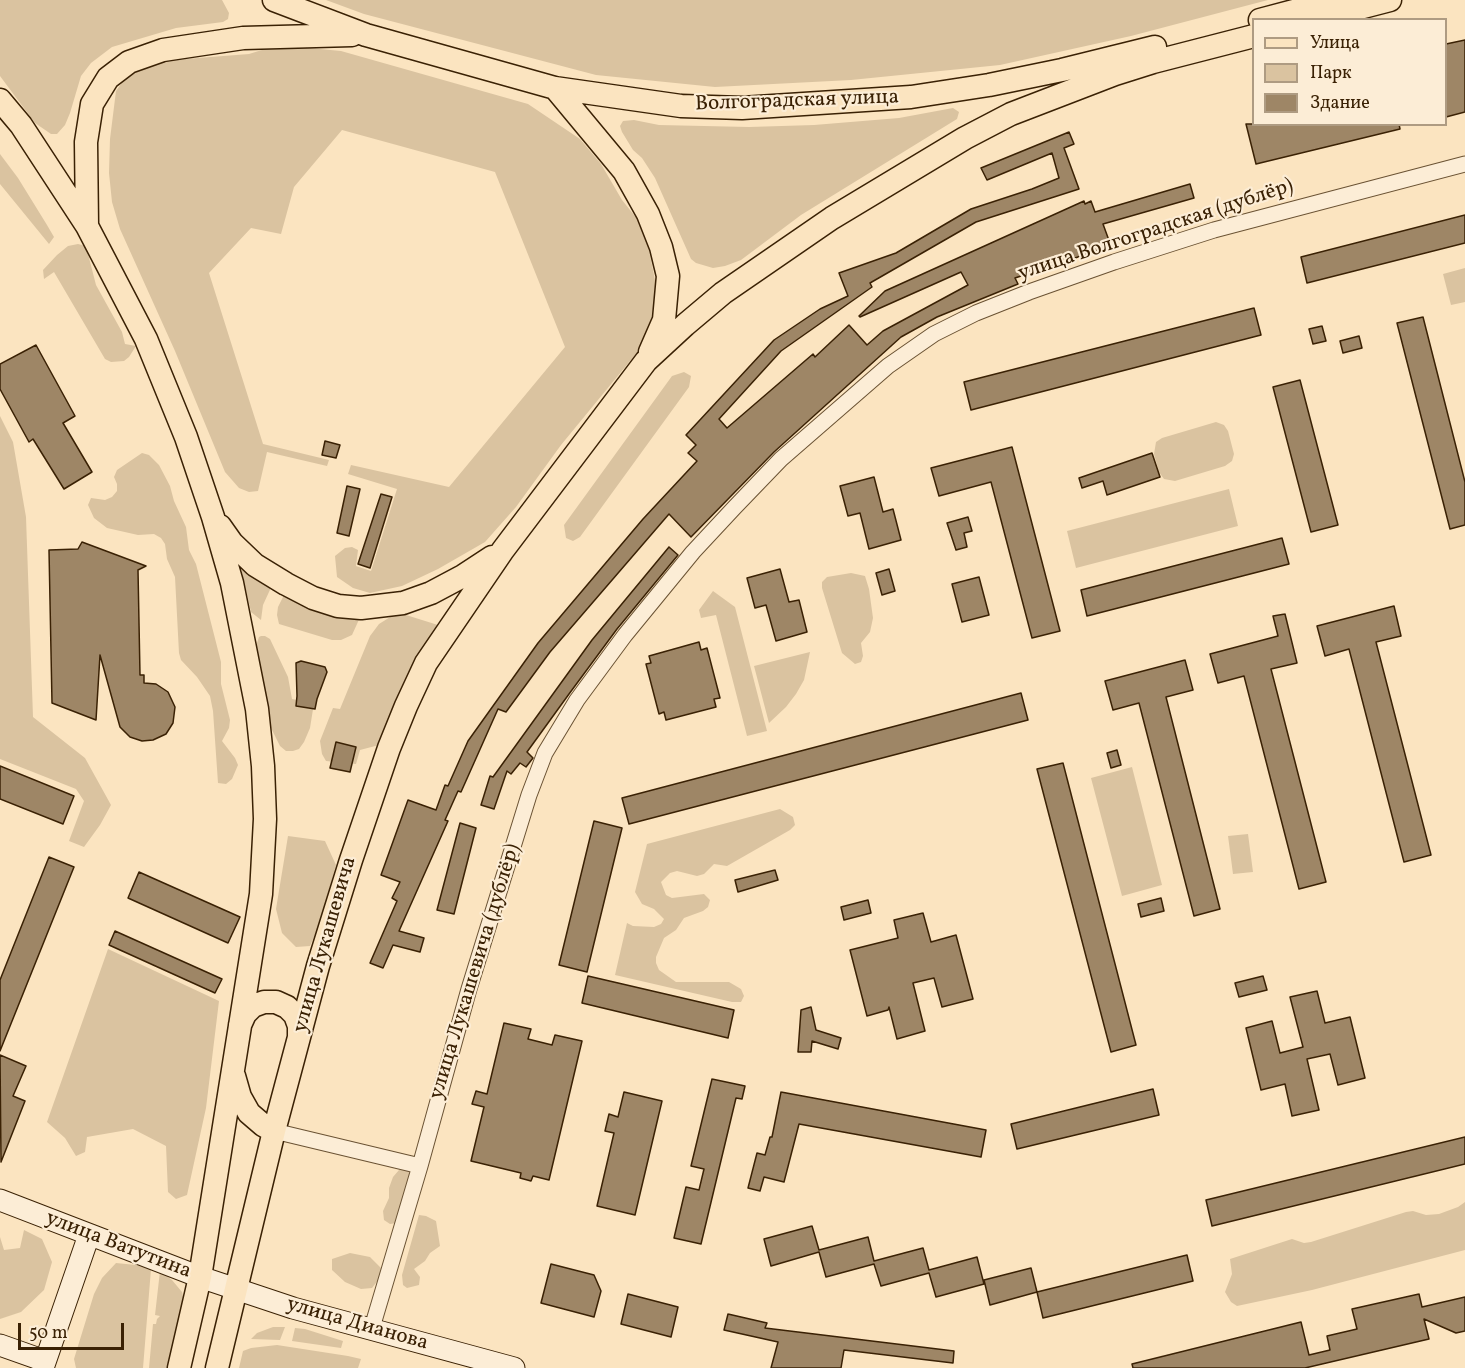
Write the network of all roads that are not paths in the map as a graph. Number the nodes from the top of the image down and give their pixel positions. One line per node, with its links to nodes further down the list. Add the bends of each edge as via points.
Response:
1 (274, 0): 7 (main road, Волгоградская улица)
2 (1335, 0): 4 (main road)
3 (1390, 0): 5 (main road)
4 (1268, 18)
5 (1322, 18)
6 (1252, 22): 9 (main road, Волгоградская улица, via 1062,70 911,97 732,108 681,106)
7 (366, 35): 9 (main road, Волгоградская улица); 12 (main road, via 243,38 163,50 129,62 108,78 92,104 86,142)
8 (1252, 37): 13 (main road, via 1114,74 1011,114 965,138 832,218 723,293)
9 (555, 88): 13 (main road, via 624,171 661,247 668,276 664,320)
10 (0, 100): 12 (main road, via 21,125)
11 (1465, 164): 16 (street, улица Волгоградская (дублёр), via 1234,224 1114,262 1018,296 934,334 888,366 781,459 693,552)
12 (87, 226): 14 (main road, via 146,339)
13 (646, 361): 15 (main road)
14 (213, 517): 15 (main road, via 255,565 313,598 338,606 361,608 403,603 431,593); 17 (main road, via 232,583 257,709 263,766 263,867)
15 (503, 550): 18 (main road, улица Лукашевича, via 426,663 406,706 351,860)
16 (626, 634): 21 (street, улица Лукашевича (дублёр), via 577,700 545,753 469,989)
17 (240, 1025): 18 (main road, via 253,1006 276,1002 295,1015); 19 (main road)
18 (299, 1038): 20 (main road, улица Лукашевича)
19 (233, 1068): 20 (main road, via 244,1105); 24 (main road)
20 (274, 1131): 21 (street); 25 (main road, улица Лукашевича)
21 (420, 1166): 26 (street, улица Лукашевича (дублёр))
22 (0, 1200): 23 (main road, улица Ватутина)
23 (89, 1235): 24 (main road, улица Ватутина); 28 (main road)
24 (200, 1277): 25 (main road, улица Ватутина); 29 (main road)
25 (236, 1289): 26 (main road, улица Дианова); 30 (main road, улица Лукашевича)
26 (371, 1331): 31 (main road, улица Дианова)
27 (0, 1345): 28 (main road)
28 (44, 1365)
29 (179, 1368)
30 (217, 1368)
31 (514, 1368)

